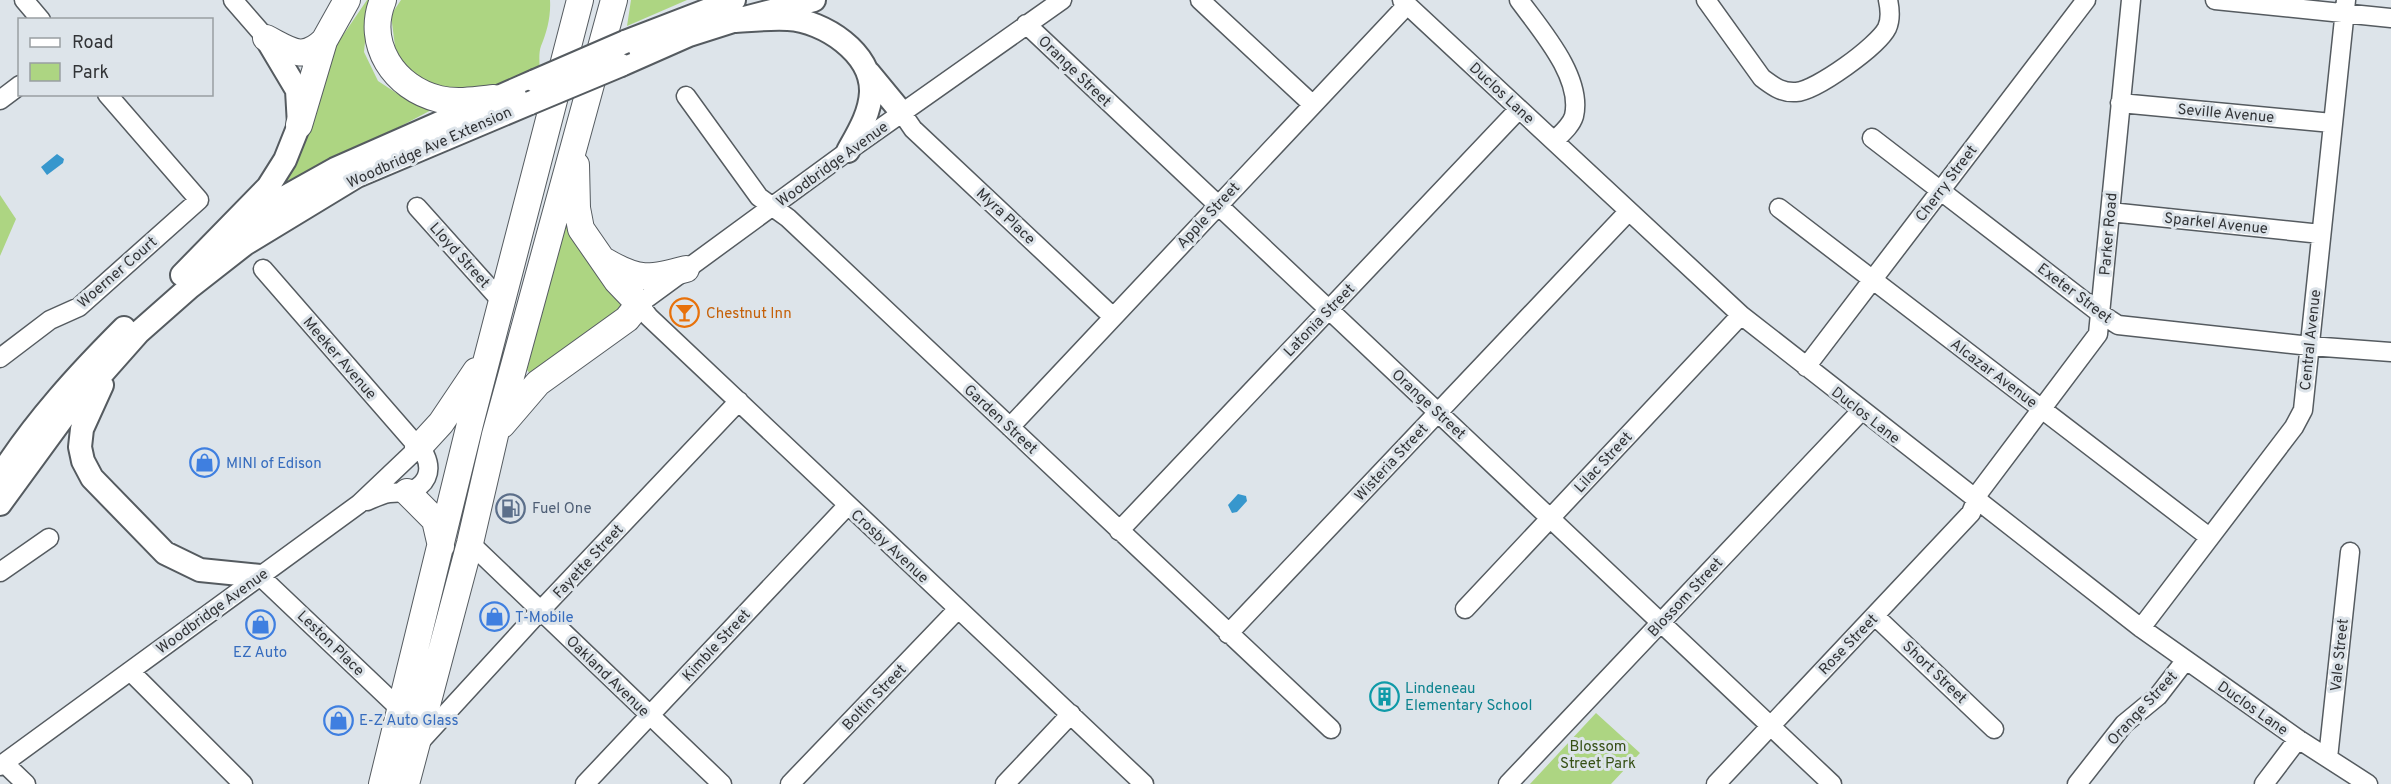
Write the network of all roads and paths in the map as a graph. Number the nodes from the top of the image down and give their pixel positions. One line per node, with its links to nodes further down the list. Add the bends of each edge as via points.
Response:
1 (24, 0): 21 (street)
2 (233, 0): 24 (street)
3 (348, 0): 25 (highway)
4 (383, 0): 31 (highway, via 378,34 387,65 399,78 438,99 456,102)
5 (564, 0): 28 (highway)
6 (580, 0): 28 (highway)
7 (614, 0): 39 (highway)
8 (814, 0): 20 (main road)
9 (1035, 0): 23 (street)
10 (1062, 0): 23 (street, Woodbridge Avenue)
11 (1200, 0): 33 (street)
12 (1519, 0): 41 (street, via 1560,57 1572,87 1574,117)
13 (1706, 0): 14 (street, via 1762,78 1784,91 1806,90 1881,37 1890,18)
14 (1888, 0)
15 (2086, 0): 43 (street, Cherry Street)
16 (2131, 0): 34 (street, Parker Road)
17 (2215, 0): 19 (street)
18 (1404, 3): 33 (street, Apple Street); 35 (street, Duclos Lane)
19 (2345, 7): 22 (street); 37 (street, Central Avenue)
20 (733, 10): 26 (main road, via 816,26 841,39); 28 (main road, Woodbridge Ave Extension, bridge, via 689,35 621,65); 28 (main road, Woodbridge Ave Extension, bridge, via 625,42)
21 (39, 18)
22 (2391, 18)
23 (1026, 24): 36 (street, Woodbridge Avenue); 44 (street, Orange Street)
24 (266, 38): 25 (highway, via 298,53 314,51); 38 (main road, via 297,90)
25 (324, 41): 38 (highway)
26 (868, 73): 36 (main road); 42 (main road, via 868,107)
27 (18, 86): 32 (street)
28 (541, 91): 31 (main road, Woodbridge Ave Extension); 56 (highway); 62 (main road, Woodbridge Ave Extension, via 357,176 312,202 245,244)
29 (109, 96): 66 (street, Woerner Court, via 200,200 79,308 50,321)
30 (686, 96): 46 (street, Garden Street, via 759,196)
31 (494, 98): 54 (main road, Woodbridge Ave Extension, via 335,169 267,207)
32 (0, 100)
33 (1312, 104): 44 (street, Apple Street)
34 (2120, 104): 37 (street, Seville Avenue); 49 (street, Parker Road)
35 (1519, 109): 41 (street, Duclos Lane); 58 (street, Latonia Street)
36 (902, 114): 42 (street, Woodbridge Avenue); 61 (street, Myra Place, via 913,129)
37 (2332, 123): 50 (street, Central Avenue)
38 (299, 125): 54 (main road, via 285,160 268,187)
39 (575, 136): 51 (highway, via 581,229); 73 (highway)
40 (1872, 138): 43 (street, Exeter Street)
41 (1554, 141): 48 (street, Duclos Lane)
42 (848, 152): 46 (street, Woodbridge Avenue)
43 (1940, 191): 55 (street, Cherry Street); 59 (street, Exeter Street)
44 (1216, 206): 58 (street, Orange Street); 61 (street, Apple Street)
45 (417, 207): 56 (street, Lloyd Street)
46 (772, 207): 53 (street, Woodbridge Avenue); 72 (street, Garden Street)
47 (1779, 208): 55 (street, Alcazar Avenue)
48 (1628, 212): 60 (street, Duclos Lane); 71 (street, Wisteria Street)
49 (2110, 212): 50 (street, Sparkel Avenue); 59 (street, Parker Road)
50 (2321, 234): 64 (street, Central Avenue)
51 (603, 259): 53 (highway, via 642,278); 57 (highway)
52 (262, 269): 74 (street, Meeker Avenue)
53 (686, 269): 57 (street, Woodbridge Avenue)
54 (182, 275): 75 (main road, Woodbridge Ave Extension, via 71,381)
55 (1872, 281): 67 (street, Cherry Street); 69 (street, Alcazar Avenue)
56 (503, 303): 63 (highway)
57 (639, 304): 68 (street, Crosby Avenue, via 649,318); 73 (highway, via 627,319 538,383)
58 (1329, 310): 71 (street, Orange Street); 82 (street, Latonia Street)
59 (2101, 314): 64 (street, Exeter Street, via 2118,325); 69 (street, Parker Road, via 2096,337)
60 (1740, 315): 67 (street, Duclos Lane); 81 (street, Lilac Street)
61 (1113, 316): 72 (street, Apple Street)
62 (139, 332): 78 (main road, Woodbridge Ave Extension, via 62,419); 89 (main road, via 92,405 82,429 83,461 92,478 165,553 200,570)
63 (493, 342): 74 (highway, via 459,399); 86 (highway)
64 (2310, 346): 65 (street, Exeter Street); 83 (street, Central Avenue, via 2299,418)
65 (2391, 352)
66 (0, 358)
67 (1806, 367): 70 (street, Duclos Lane)
68 (739, 401): 80 (street, Crosby Avenue); 92 (street, Fayette Street)
69 (2041, 408): 77 (street, Parker Road, via 1980,490); 83 (street, Alcazar Avenue)
70 (1861, 411): 77 (street, Duclos Lane); 94 (street, Blossom Street)
71 (1438, 412): 81 (street, Orange Street); 96 (street, Wisteria Street)
72 (1010, 427): 82 (street, Garden Street)
73 (495, 435): 85 (highway)
74 (418, 448): 76 (street, via 429,471 426,480); 79 (street, Woodbridge Avenue)
75 (0, 476)
76 (407, 492): 79 (street, via 388,493); 86 (highway, via 435,520)
77 (1976, 501): 93 (street, Rose Street, via 1971,513); 95 (street, Duclos Lane)
78 (0, 504)
79 (359, 504): 89 (street, Woodbridge Avenue)
80 (847, 506): 90 (street, Crosby Avenue); 101 (street, Kimble Street)
81 (1550, 519): 91 (street, Lilac Street); 94 (street, Orange Street)
82 (1119, 531): 96 (street, Garden Street)
83 (2209, 537): 95 (street, Central Avenue)
84 (49, 538): 88 (street)
85 (470, 543): 92 (street, Oakland Avenue); 106 (highway)
86 (441, 546): 99 (highway)
87 (2350, 552): 107 (street, Vale Street)
88 (0, 572)
89 (260, 576): 98 (street, Woodbridge Avenue); 99 (street, Leston Place)
90 (958, 609): 100 (street, Crosby Avenue); 115 (street, Boltin Street)
91 (1465, 609)
92 (540, 611): 101 (street, Oakland Avenue); 106 (street, Fayette Street)
93 (1875, 616): 102 (street, Rose Street); 104 (street, Short Street)
94 (1660, 623): 102 (street, Orange Street); 118 (street, Blossom Street)
95 (2141, 628): 97 (street, Duclos Lane)
96 (1228, 634): 103 (street, Garden Street)
97 (2185, 661): 105 (street, Duclos Lane); 121 (street, Orange Street, via 2158,696 2124,724)
98 (130, 671): 108 (street, Woodbridge Avenue); 110 (street)
99 (401, 710): 111 (highway)
100 (1071, 714): 116 (street); 117 (street, Crosby Avenue)
101 (650, 716): 113 (street, Kimble Street); 114 (street, Oakland Avenue)
102 (1770, 726): 119 (street, Rose Street); 120 (street, Orange Street)
103 (1331, 729)
104 (1994, 729)
105 (2298, 739): 107 (street, Duclos Lane); 122 (street)
106 (414, 749): 112 (highway)
107 (2328, 758): 123 (street, Duclos Lane)
108 (2, 764): 109 (street)
109 (26, 784)
110 (243, 784)
111 (382, 784)
112 (406, 784)
113 (585, 784)
114 (722, 784)
115 (790, 784)
116 (1005, 784)
117 (1144, 784)
118 (1508, 784)
119 (1716, 784)
120 (1832, 784)
121 (2078, 784)
122 (2264, 784)
123 (2368, 784)

